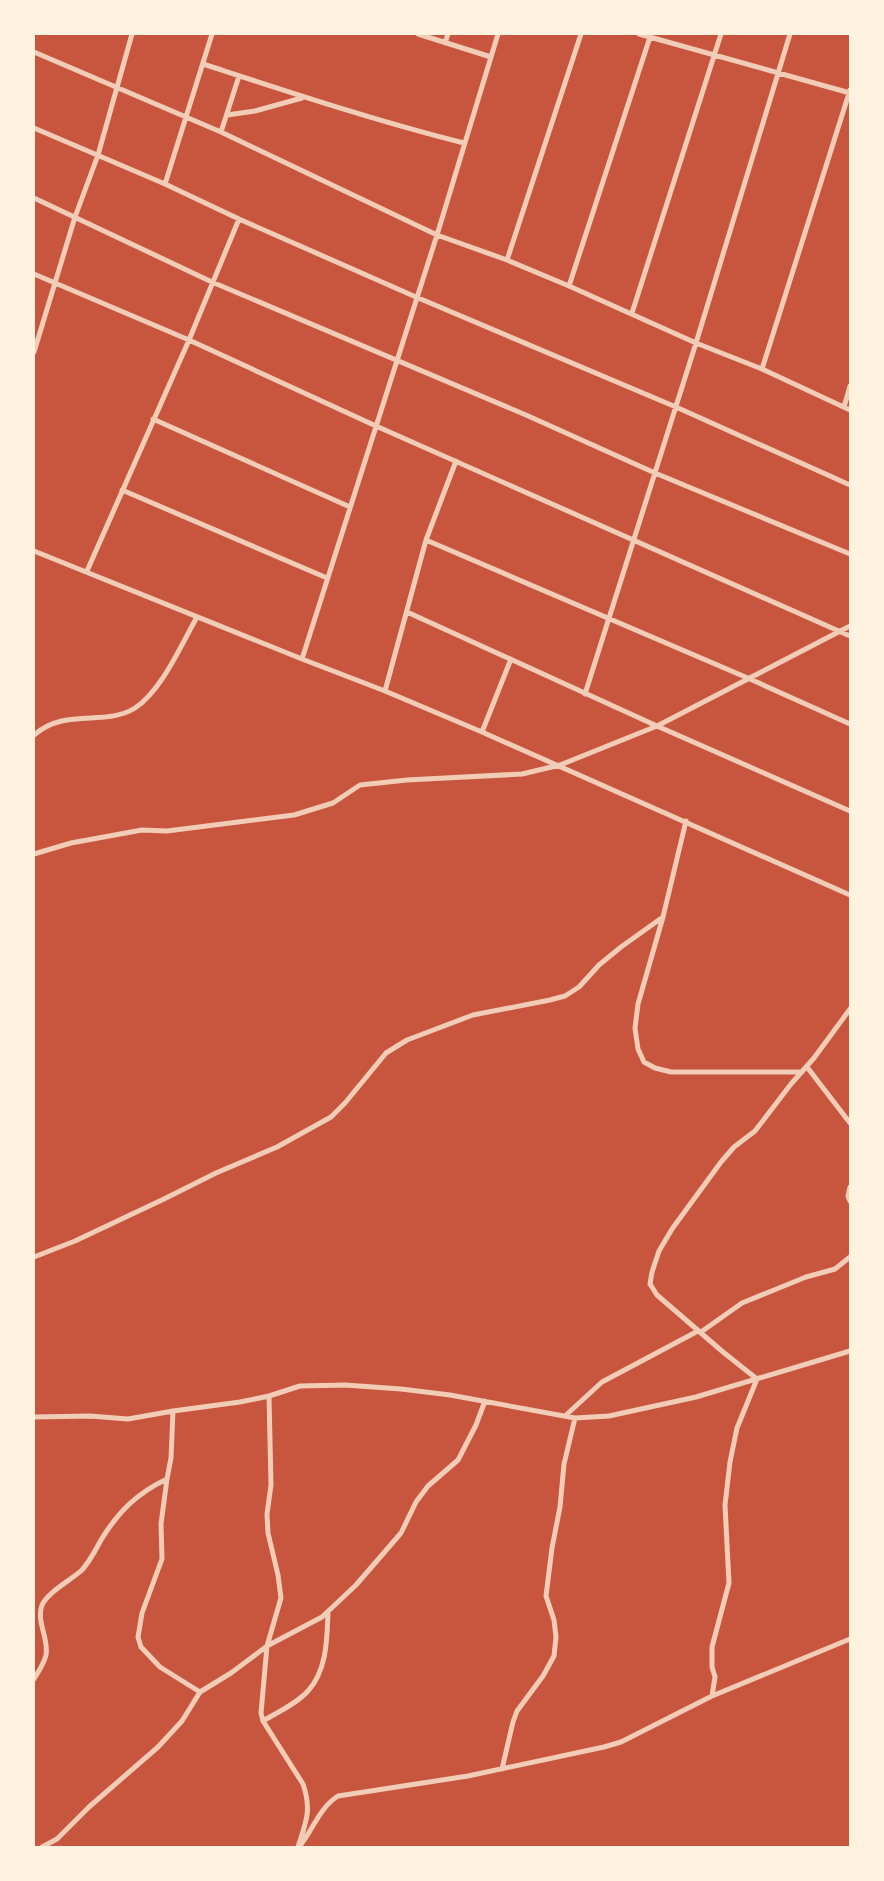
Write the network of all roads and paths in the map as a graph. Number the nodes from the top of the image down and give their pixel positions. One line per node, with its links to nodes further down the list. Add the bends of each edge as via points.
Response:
1 (132, 34): 18 (street)
2 (212, 34): 15 (street)
3 (418, 34): 11 (street)
4 (448, 34): 11 (street)
5 (498, 34): 14 (street)
6 (581, 34): 32 (street)
7 (639, 34): 10 (street)
8 (721, 34): 13 (street)
9 (790, 34): 16 (street)
10 (651, 36): 13 (street); 36 (street)
11 (445, 43): 14 (street)
12 (34, 52): 18 (street)
13 (714, 55): 16 (street); 38 (street)
14 (491, 57): 25 (street)
15 (203, 64): 17 (street); 22 (street)
16 (778, 72): 19 (street); 40 (street)
17 (239, 76): 20 (street); 21 (street)
18 (117, 87): 22 (street); 26 (street)
19 (850, 92): 43 (street)
20 (302, 97): 21 (street, via 255,111); 25 (street)
21 (227, 115): 24 (street)
22 (187, 116): 24 (street); 27 (street)
23 (34, 128): 26 (street)
24 (221, 132): 31 (street)
25 (464, 143): 31 (street)
26 (98, 155): 27 (street); 29 (street)
27 (165, 184): 30 (street)
28 (34, 198): 29 (street)
29 (75, 217): 34 (street); 35 (street)
30 (239, 219): 35 (street); 37 (street)
31 (437, 235): 32 (street); 37 (street)
32 (507, 260): 36 (street)
33 (34, 274): 34 (street)
34 (55, 282): 39 (street); 41 (street)
35 (212, 282): 39 (street); 42 (street)
36 (569, 286): 38 (street)
37 (416, 297): 42 (street); 45 (street)
38 (632, 313): 40 (street)
39 (189, 340): 48 (street); 49 (street)
40 (696, 344): 43 (street); 45 (street)
41 (34, 352)
42 (396, 362): 49 (street); 51 (street)
43 (762, 369): 46 (street)
44 (850, 386): 46 (street)
45 (676, 407): 51 (street); 52 (street)
46 (844, 407): 47 (street)
47 (850, 410)
48 (153, 419): 53 (street); 54 (street)
49 (376, 426): 50 (street); 54 (street)
50 (456, 461): 55 (street); 56 (street)
51 (655, 473): 56 (street); 58 (street)
52 (850, 485)
53 (122, 490): 59 (street); 60 (street)
54 (350, 507): 60 (street)
55 (426, 540): 61 (street); 63 (street)
56 (634, 540): 63 (street); 65 (street)
57 (34, 552): 59 (street)
58 (850, 554)
59 (86, 571): 62 (street)
60 (328, 578): 67 (street)
61 (407, 612): 68 (street); 70 (street)
62 (197, 617): 67 (street); 75 (street, via 154,692 135,708 121,714 51,723)
63 (608, 619): 69 (street); 71 (street)
64 (850, 626): 65 (street)
65 (839, 631): 66 (street); 69 (street)
66 (850, 636)
67 (302, 659): 70 (street)
68 (511, 659): 71 (street); 74 (street)
69 (750, 678): 72 (street); 73 (street)
70 (385, 691): 74 (street)
71 (585, 694): 73 (street)
72 (850, 724)
73 (657, 726): 76 (street); 77 (street)
74 (482, 732): 76 (street)
75 (34, 735)
76 (560, 765): 78 (street); 79 (street, via 522,774 360,785 333,803 294,816 167,831 142,830 71,842)
77 (850, 811)
78 (686, 821): 80 (street); 81 (street)
79 (34, 854)
80 (850, 895)
81 (663, 917): 84 (street, via 638,1004 635,1028 644,1062 670,1072); 88 (street, via 621,946 579,987 565,996 473,1015 407,1040 386,1053 331,1117 277,1147 75,1242)
82 (850, 1010): 83 (street)
83 (807, 1067): 84 (street); 85 (street)
84 (802, 1072): 90 (street, via 755,1131 721,1162 660,1250 650,1284 657,1295)
85 (850, 1123)
86 (850, 1187): 87 (street)
87 (850, 1201)
88 (34, 1257)
89 (850, 1257): 90 (street, via 835,1269 742,1303)
90 (700, 1332): 92 (street); 96 (street, via 602,1382)
91 (850, 1351): 92 (street)
92 (757, 1379): 98 (street, via 627,1413); 105 (street, via 738,1428 730,1462 725,1505 729,1583 712,1647 715,1677)
93 (269, 1396): 94 (street, via 300,1386 346,1385); 95 (street); 102 (street, via 271,1484 268,1532 281,1598)
94 (485, 1401): 96 (street); 100 (street, via 458,1460 428,1486 401,1533)
95 (173, 1411): 97 (street, via 128,1419); 99 (street)
96 (565, 1416): 98 (street)
97 (34, 1417)
98 (575, 1418): 107 (street, via 564,1464 546,1596 554,1620 554,1656 517,1710)
99 (167, 1479): 103 (street, via 148,1488 128,1505 115,1519 87,1564 45,1600 41,1623 46,1655); 104 (street, via 161,1524 162,1558 142,1613 138,1638 141,1647 160,1667)
100 (328, 1613): 102 (street); 106 (street, via 325,1655 314,1683 299,1699)
101 (850, 1639): 105 (street)
102 (267, 1646): 104 (street); 106 (street)
103 (34, 1679)
104 (200, 1692): 108 (street, via 182,1721 158,1747 57,1839)
105 (712, 1696): 107 (street, via 621,1742)
106 (262, 1721): 109 (street, via 303,1784 308,1806)
107 (502, 1769): 109 (street, via 338,1796 319,1814 308,1837)
108 (42, 1847)
109 (298, 1847)

